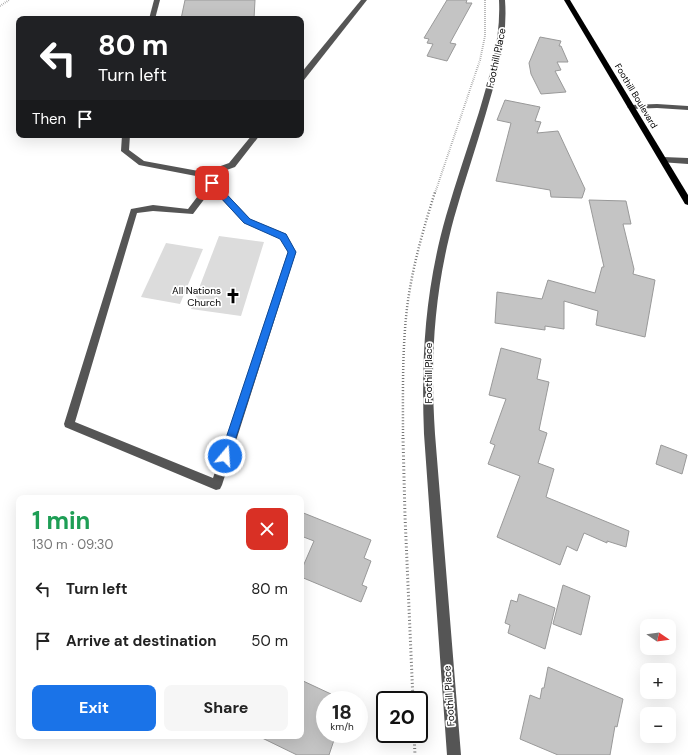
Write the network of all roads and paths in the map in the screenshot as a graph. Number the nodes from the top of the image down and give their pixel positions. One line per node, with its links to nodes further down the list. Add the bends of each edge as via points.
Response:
1 (9, 0): 6 (path)
2 (157, 0): 7 (street)
3 (364, 0): 8 (street)
4 (502, 0): 20 (street, Foothill Place, via 503,24 493,79 440,252 430,310 427,363 429,426)
5 (567, 0): 9 (main road, Foothill Boulevard)
6 (0, 6)
7 (153, 16)
8 (304, 74)
9 (631, 106): 10 (street); 13 (main road, Foothill Boulevard)
10 (688, 108)
11 (126, 138): 15 (street, via 125,151 142,163)
12 (254, 138): 15 (street, via 232,165)
13 (663, 160): 14 (street); 17 (main road, Foothill Boulevard)
14 (688, 161)
15 (204, 175): 16 (street)
16 (212, 183): 16 (street, via 247,221 283,236 292,252 216,485 69,424 134,211 153,208 190,212)
17 (688, 202)
18 (414, 743): 19 (path)
19 (415, 755)
20 (454, 755)

